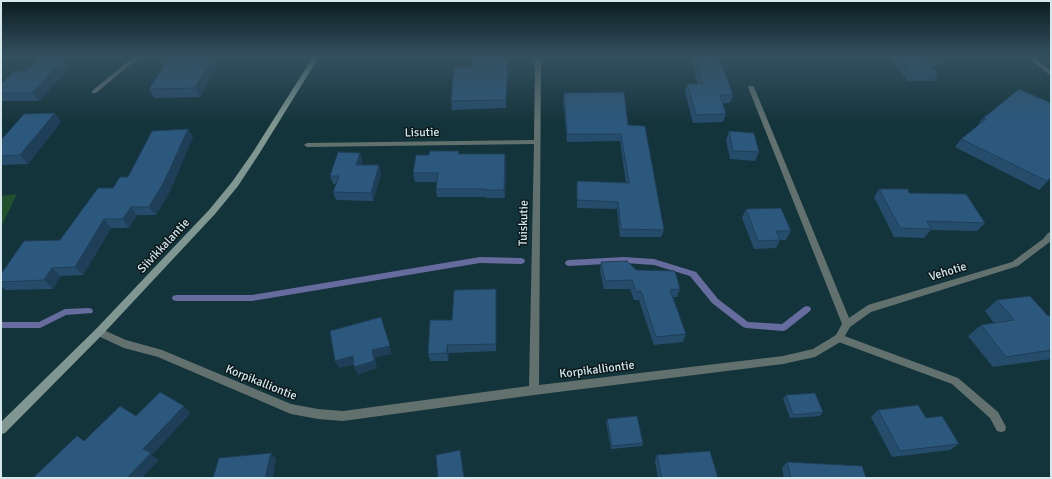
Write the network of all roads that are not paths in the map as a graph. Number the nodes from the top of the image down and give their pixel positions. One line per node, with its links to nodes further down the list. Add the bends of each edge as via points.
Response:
1 (109, 79): 5 (street)
2 (302, 79): 10 (main road, Siivikkalantie, via 235,184 186,241)
3 (538, 79): 6 (street, Tuiskutie)
4 (751, 87): 9 (street)
5 (94, 92)
6 (537, 142): 7 (street, Lisutie); 12 (street, Tuiskutie)
7 (307, 145)
8 (1051, 235): 9 (street, Vehotie, via 1015,264 868,309)
9 (847, 324): 11 (street, Korpikalliontie)
10 (99, 332): 12 (street, Korpikalliontie, via 124,344 159,353 292,410 318,414 343,416); 14 (main road, Siivikkalantie)
11 (839, 338): 12 (street, Korpikalliontie, via 815,353 783,360); 13 (street, via 954,381 994,415)
12 (534, 390)
13 (1001, 427)
14 (1, 429)

